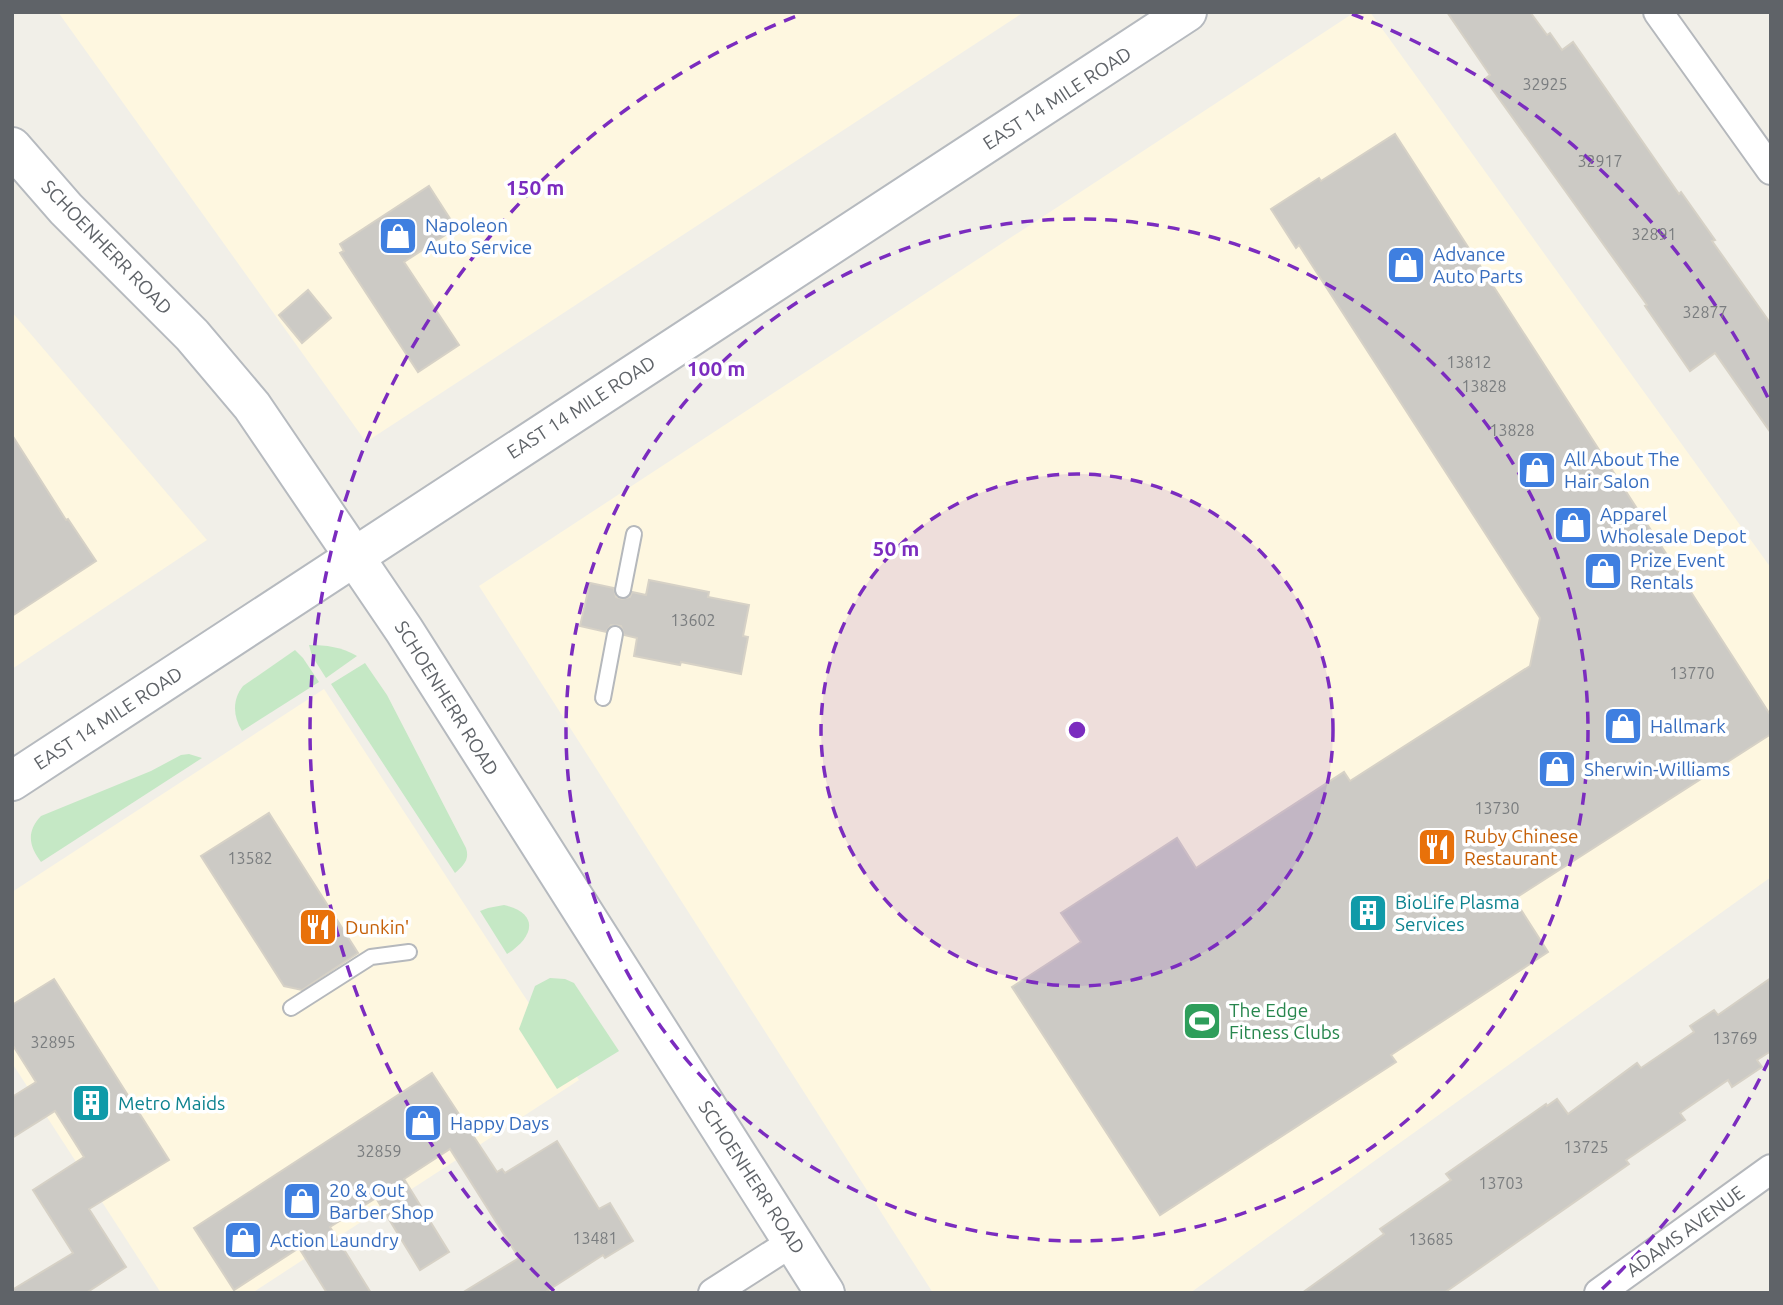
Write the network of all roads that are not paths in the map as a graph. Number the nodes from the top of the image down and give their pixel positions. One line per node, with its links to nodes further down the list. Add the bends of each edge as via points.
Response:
1 (1187, 12): 6 (main road, EAST 14 MILE ROAD)
2 (1658, 12): 4 (street)
3 (12, 147): 6 (main road, SCHOENHERR ROAD, via 209,353 252,406)
4 (1771, 170)
5 (634, 534): 7 (lane)
6 (355, 556): 10 (main road, EAST 14 MILE ROAD); 14 (main road, SCHOENHERR ROAD)
7 (624, 590)
8 (615, 634): 9 (lane)
9 (603, 698)
10 (12, 781)
11 (409, 952): 12 (lane, via 371,957)
12 (291, 1008)
13 (1771, 1169): 17 (street, ADAMS AVENUE)
14 (794, 1241): 15 (street); 16 (main road, SCHOENHERR ROAD)
15 (713, 1293)
16 (825, 1293)
17 (1599, 1293)

